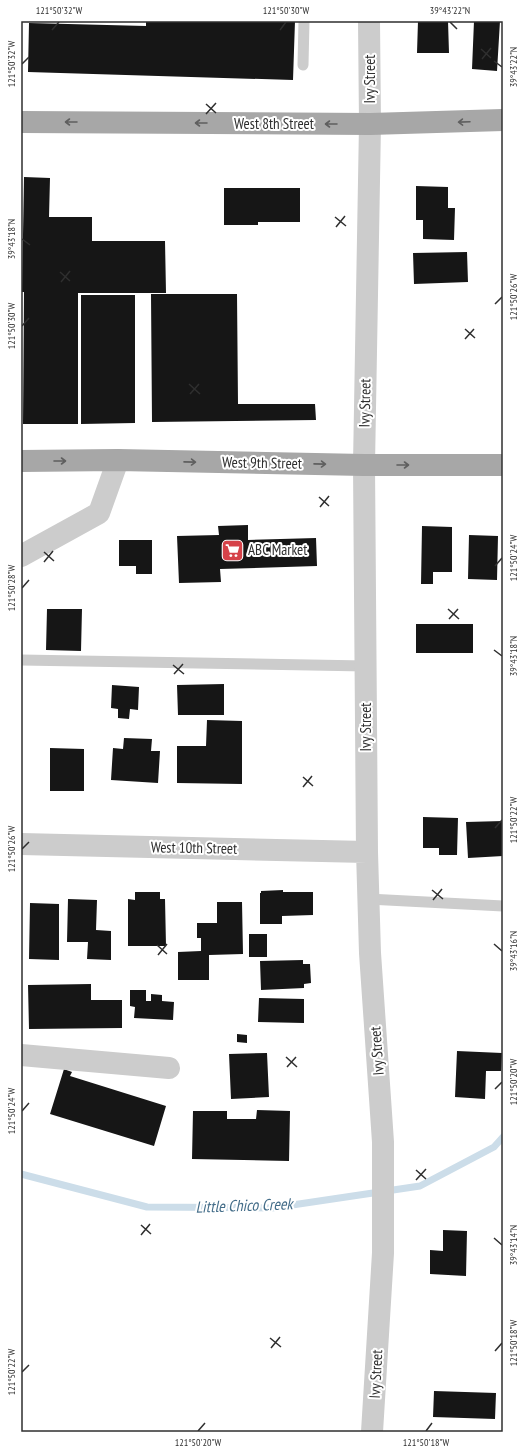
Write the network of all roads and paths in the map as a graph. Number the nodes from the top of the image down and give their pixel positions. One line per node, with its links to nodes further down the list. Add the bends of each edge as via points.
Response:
1 (304, 21): 3 (lane)
2 (370, 21): 6 (street, Ivy Street)
3 (303, 65)
4 (503, 120): 6 (main road, West 8th Street, one-way to 6)
5 (21, 122): 6 (main road, West 8th Street, one-way to 5)
6 (370, 124): 9 (street, Ivy Street)
7 (118, 460): 8 (main road, West 9th Street, one-way to 7); 9 (main road, West 9th Street, one-way to 9); 11 (street, via 99,514)
8 (21, 461)
9 (364, 465): 10 (main road, West 9th Street, one-way to 10); 13 (street, Ivy Street)
10 (503, 465)
11 (21, 556)
12 (21, 660): 13 (lane)
13 (366, 666): 15 (street, Ivy Street)
14 (21, 844): 15 (street, West 10th Street)
15 (367, 852): 16 (street, Ivy Street)
16 (368, 899): 17 (lane); 20 (street, Ivy Street, via 383,1142 383,1248)
17 (503, 906)
18 (21, 1055): 19 (street)
19 (169, 1068)
20 (372, 1432)

